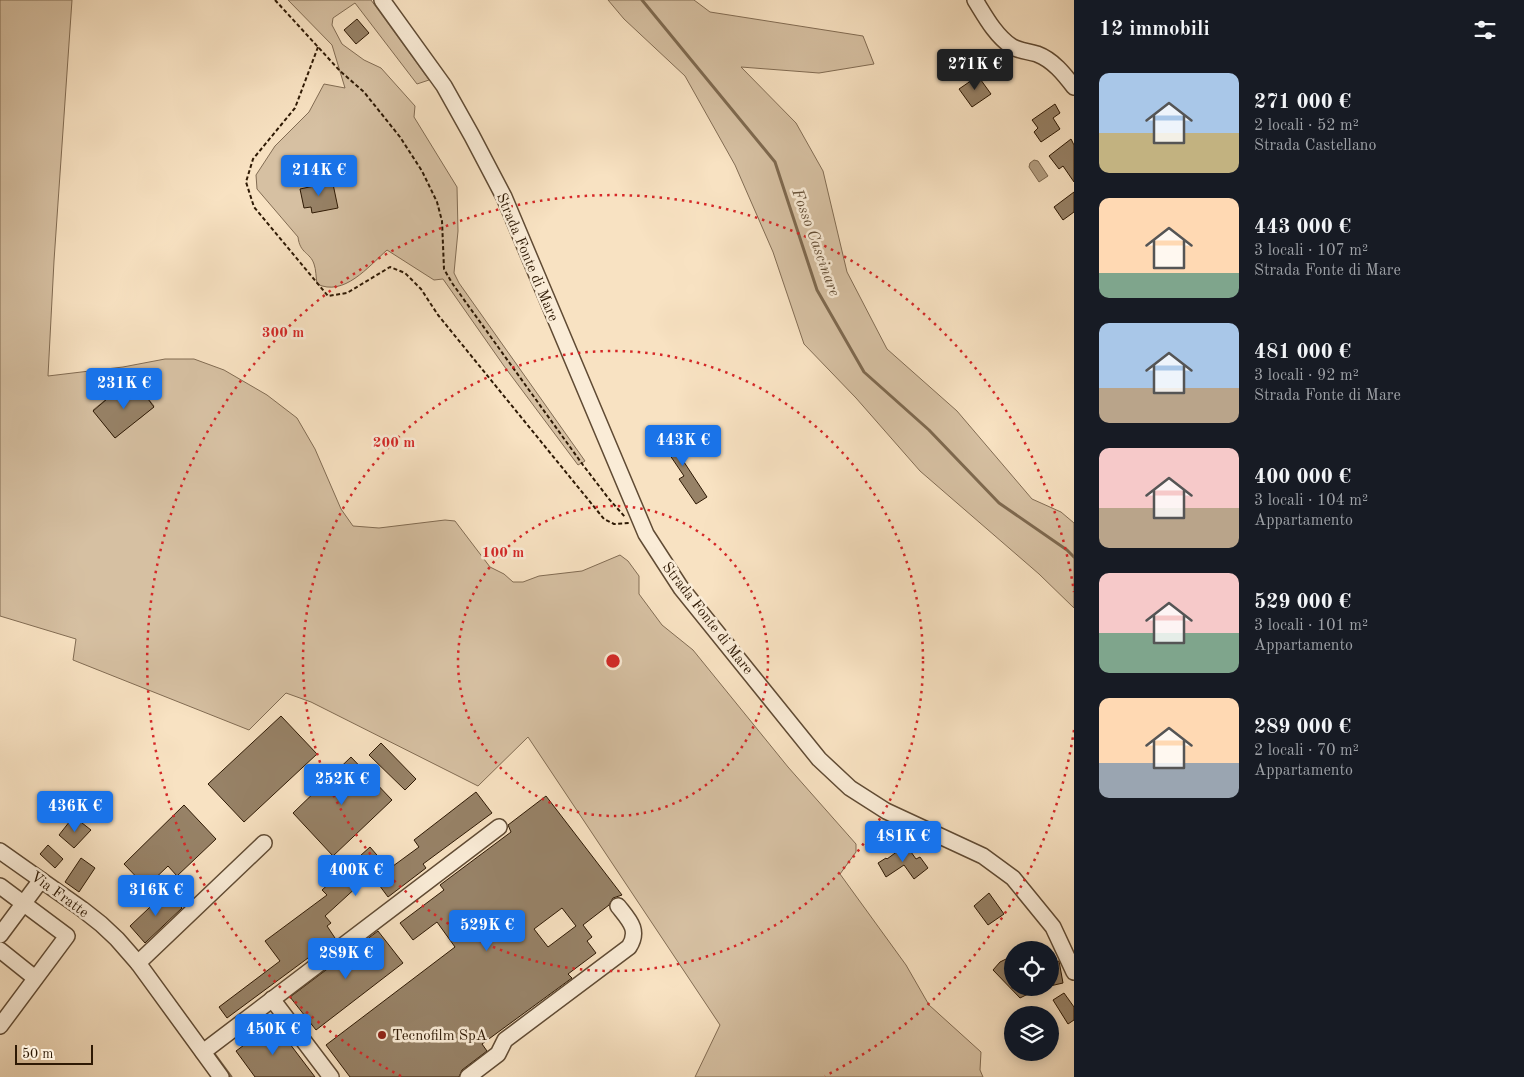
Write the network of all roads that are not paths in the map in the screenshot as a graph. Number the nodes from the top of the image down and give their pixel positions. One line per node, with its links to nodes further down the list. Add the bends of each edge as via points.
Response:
1 (382, 0): 14 (street, Strada Fonte di Mare, via 444,86 504,198 646,534 681,588 819,759 850,788 886,811 984,856 1013,878 1053,927)
2 (975, 0): 3 (street, via 1000,38 1013,48 1050,61)
3 (1074, 87)
4 (498, 827): 16 (street)
5 (264, 843): 13 (street)
6 (0, 852): 7 (street, Via Fratte)
7 (41, 880): 9 (street); 13 (street, Via Fratte, via 101,924)
8 (0, 886): 9 (street)
9 (23, 904): 11 (street); 15 (street, via 67,936)
10 (618, 906): 21 (street, via 632,924 633,941 629,947 505,1040 498,1054)
11 (0, 935)
12 (0, 950): 15 (street)
13 (138, 962): 18 (street, Via Fratte)
14 (1074, 972)
15 (35, 978): 17 (street)
16 (272, 999): 18 (street); 20 (street)
17 (0, 1026)
18 (203, 1052): 19 (street, Via Fratte)
19 (221, 1077)
20 (330, 1077)
21 (468, 1077)

